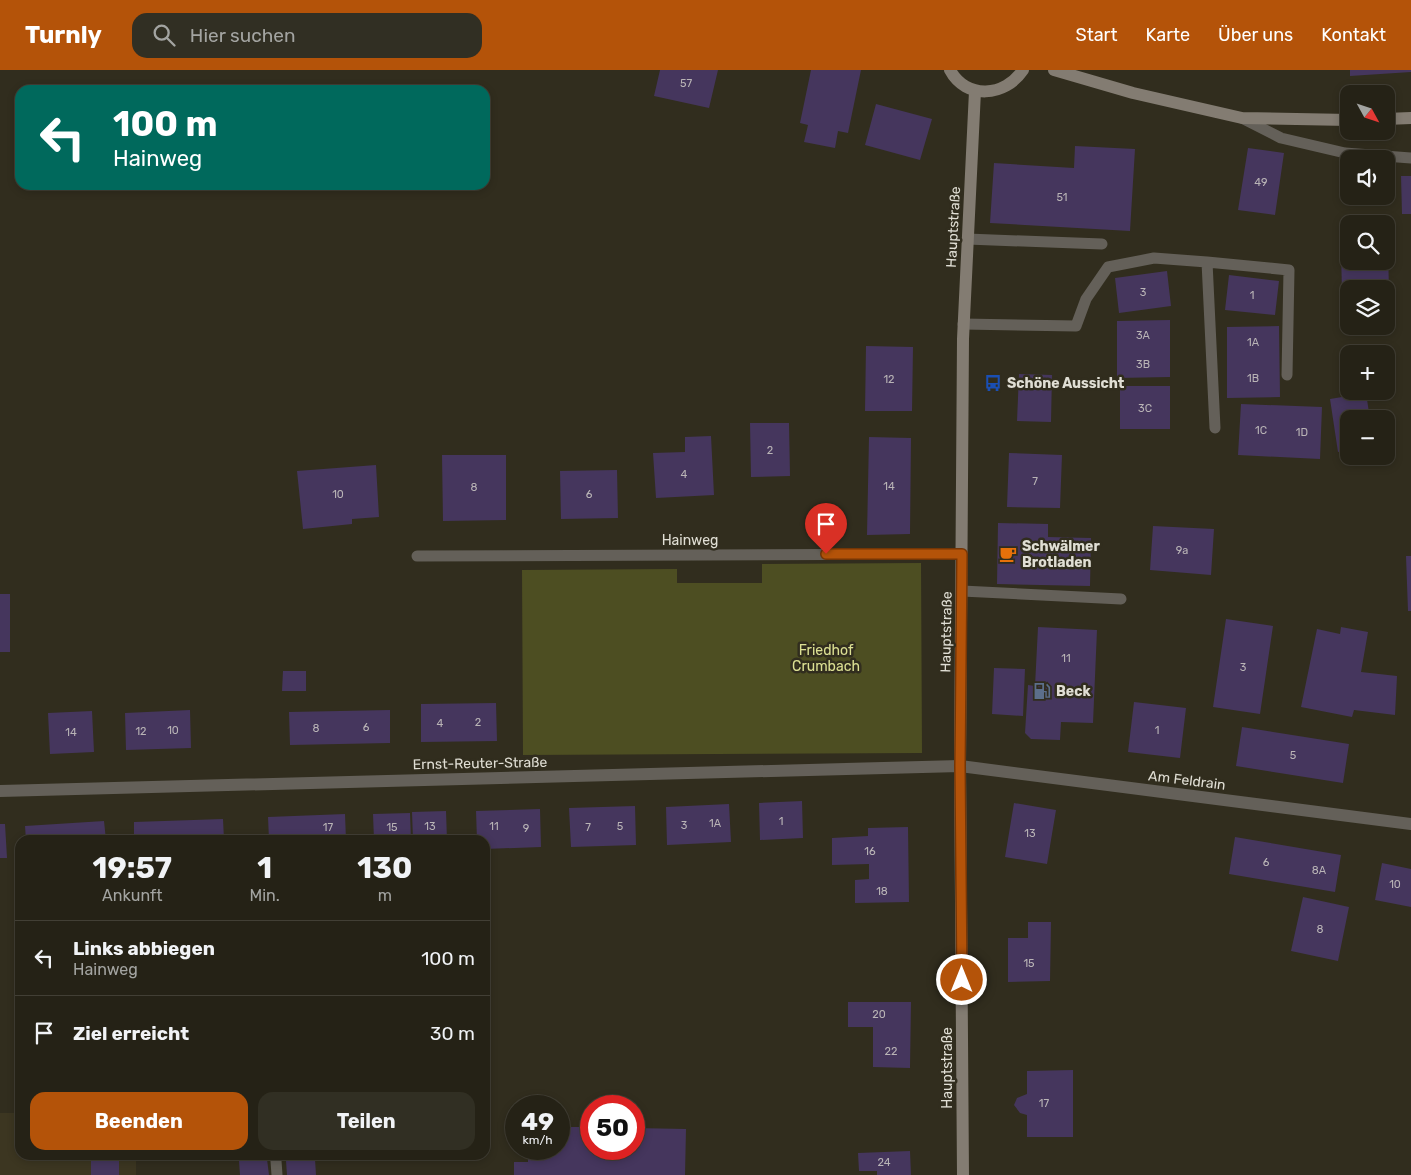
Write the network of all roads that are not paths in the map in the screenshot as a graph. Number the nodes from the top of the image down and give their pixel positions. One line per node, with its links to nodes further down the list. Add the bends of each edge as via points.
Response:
1 (950, 70): 4 (main road, via 961,84)
2 (1022, 70): 4 (main road, via 1002,89)
3 (1054, 70): 5 (main road, via 1133,93)
4 (975, 91): 10 (main road, Hauptstraße)
5 (1242, 118): 8 (main road); 9 (lane, via 1281,138 1345,153)
6 (1411, 118): 7 (main road)
7 (1395, 119)
8 (1340, 120)
9 (1411, 158)
10 (967, 239): 11 (lane); 13 (main road, Hauptstraße)
11 (1102, 244)
12 (1208, 262): 13 (lane, via 1154,258 1108,267 1086,298 1076,326); 14 (lane, via 1289,270); 15 (lane)
13 (963, 324): 16 (main road, Hauptstraße)
14 (1287, 374)
15 (1215, 428)
16 (962, 554): 17 (lane, Hainweg); 18 (main road, Hauptstraße)
17 (418, 556)
18 (962, 591): 19 (lane); 20 (main road, Hauptstraße)
19 (1121, 599)
20 (960, 766): 21 (street, Ernst-Reuter-Straße); 22 (street, Am Feldrain); 25 (main road, Hauptstraße)
21 (0, 791)
22 (1411, 824)
23 (276, 1161): 24 (lane)
24 (277, 1175)
25 (963, 1175)

